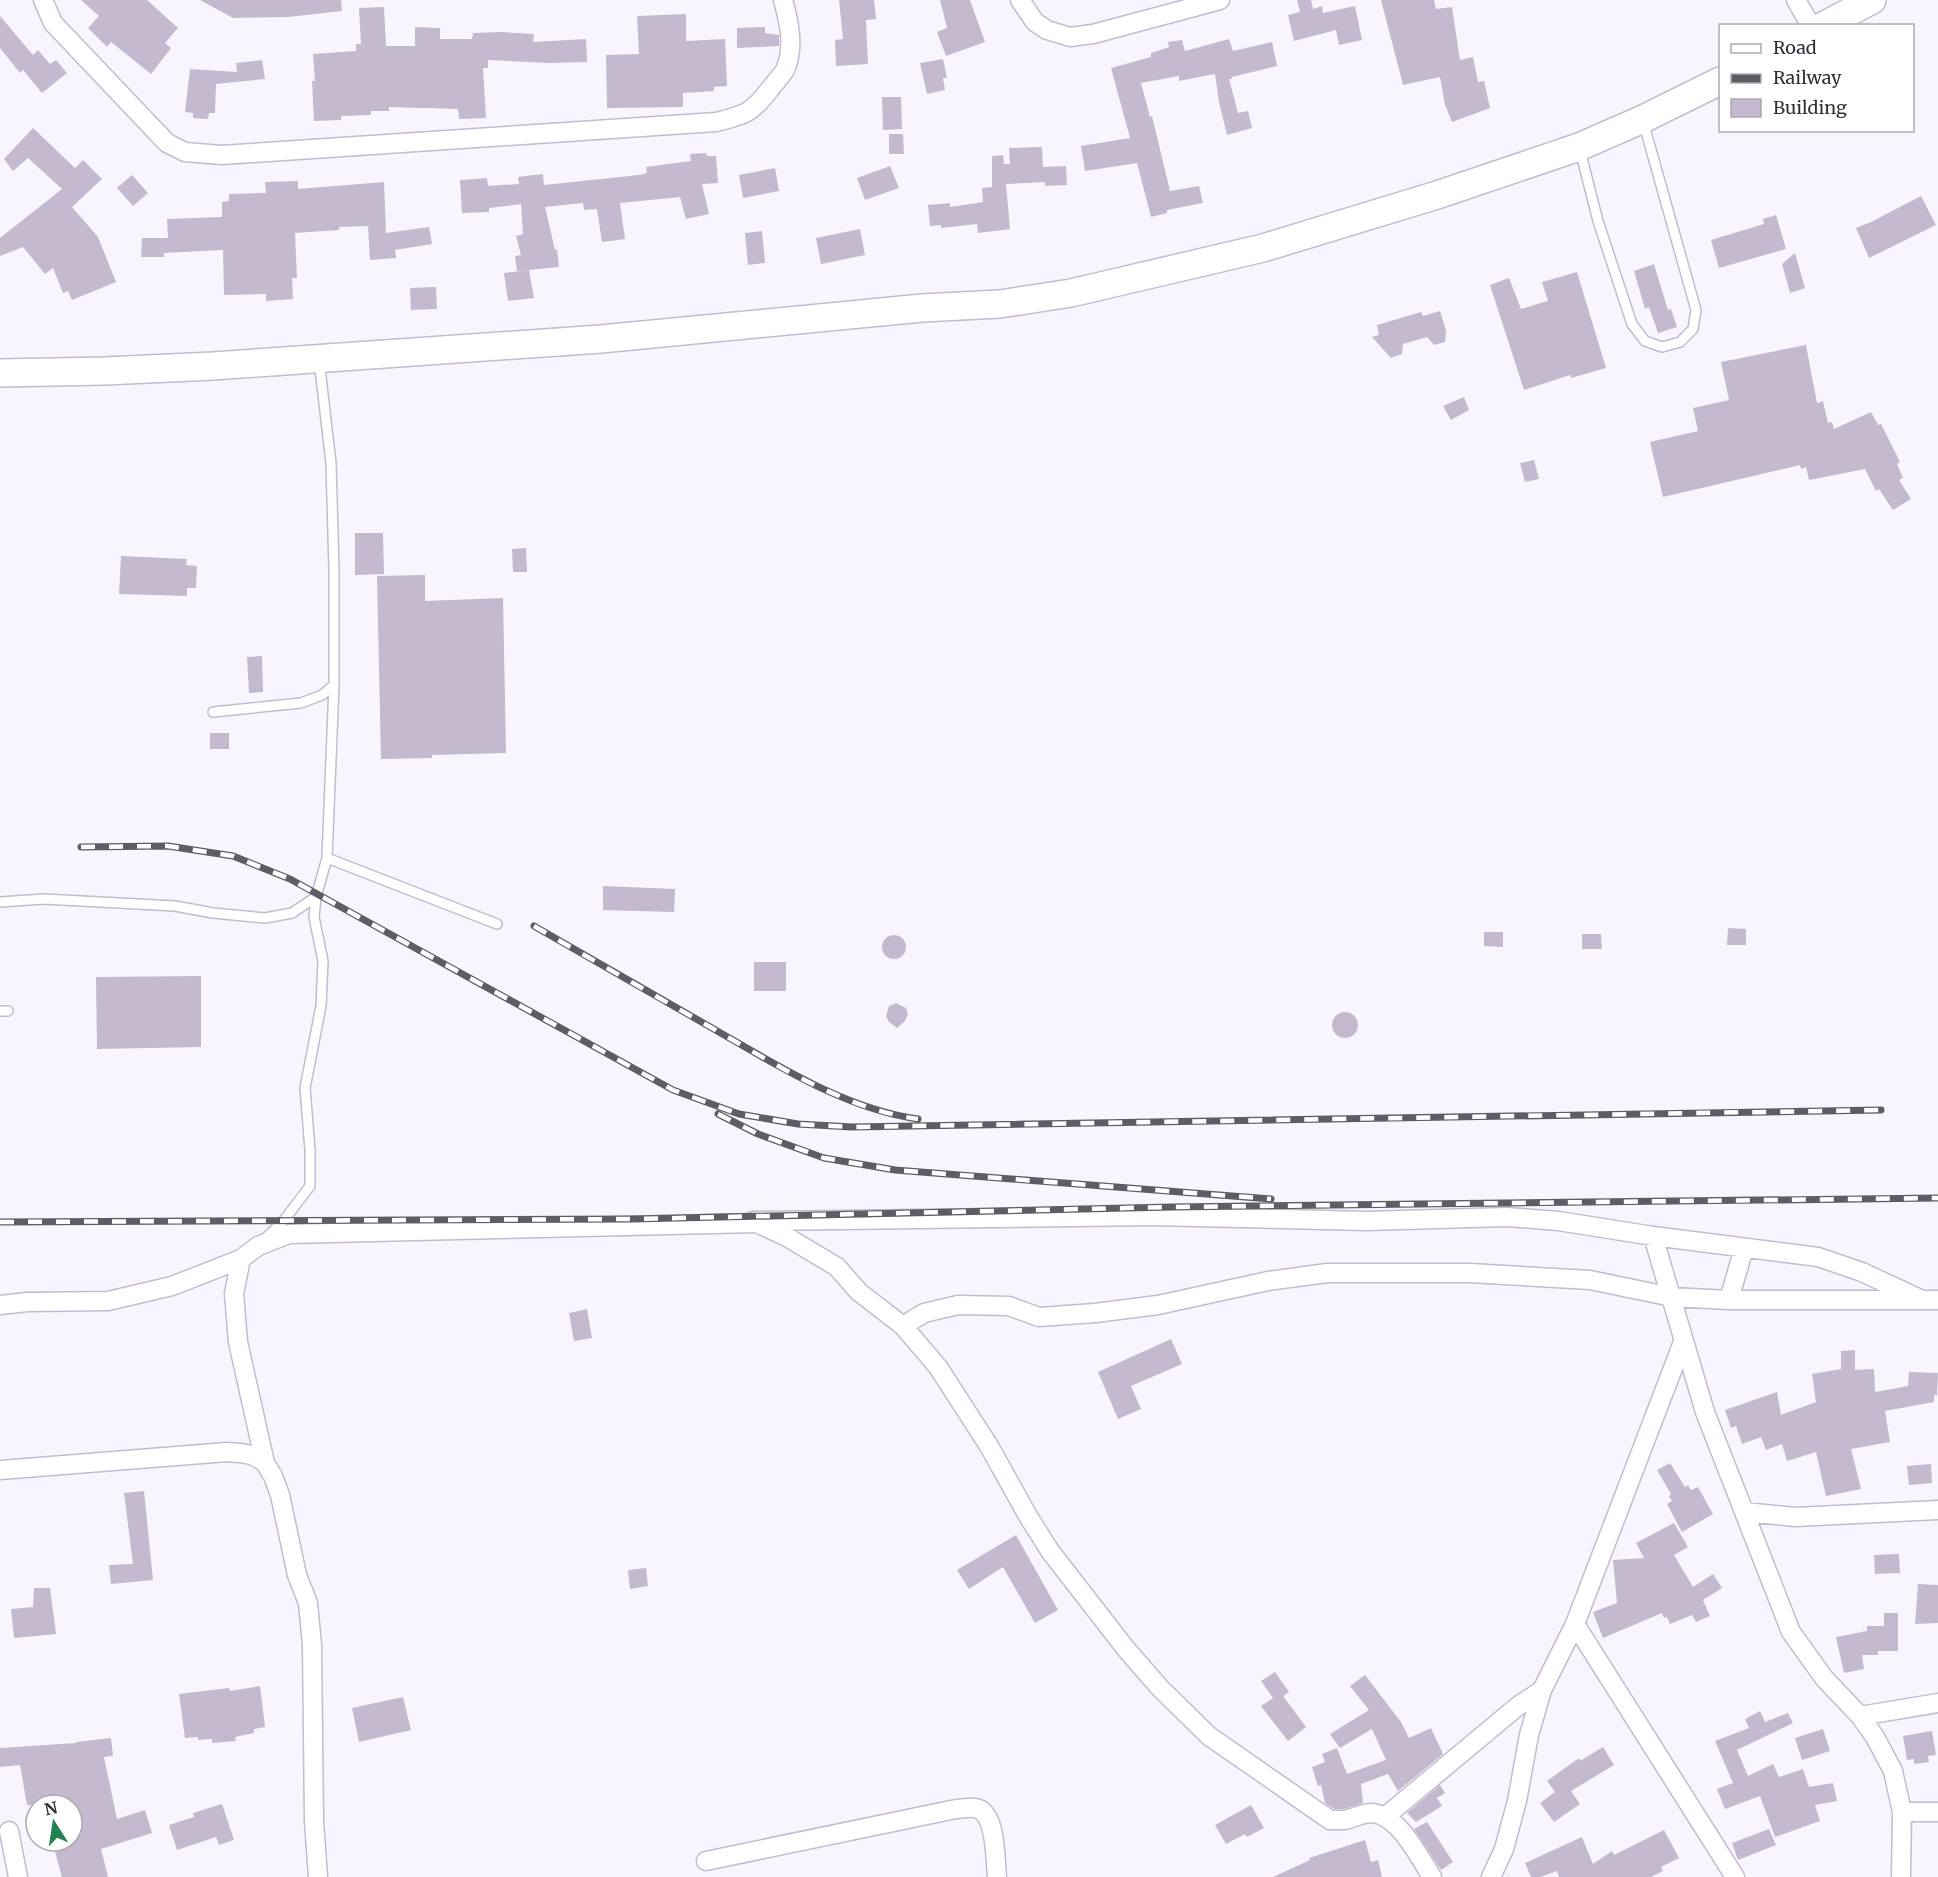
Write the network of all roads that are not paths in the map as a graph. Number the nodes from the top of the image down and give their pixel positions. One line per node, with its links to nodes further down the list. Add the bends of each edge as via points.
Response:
1 (43, 0): 2 (street, via 53,22 167,143 184,152 222,155 704,122 740,116 757,107 785,69 790,25)
2 (783, 0)
3 (1020, 0): 4 (street, via 1035,22 1070,37)
4 (1220, 0)
5 (1796, 0): 7 (street)
6 (1872, 0): 8 (main road)
7 (1810, 24)
8 (1827, 24)
9 (1719, 81): 10 (main road)
10 (1642, 119): 11 (main road); 11 (lane, via 1696,310 1693,328 1680,342 1662,346 1645,341 1632,324 1598,221)
11 (1579, 147): 12 (main road, via 1263,248 1071,293 1000,304 601,339)
12 (319, 357): 13 (main road); 14 (lane, via 331,463)
13 (0, 373)
14 (334, 685): 15 (lane, via 301,703); 16 (lane)
15 (213, 712)
16 (327, 858): 17 (lane); 19 (lane)
17 (316, 897): 18 (lane, via 292,913 265,918 175,906 44,899); 22 (lane, via 314,917 323,961 321,1006 305,1088 310,1186)
18 (0, 902)
19 (498, 924)
20 (756, 1223): 21 (street, via 753,1221 1153,1216 1367,1221 1507,1217); 22 (street, via 289,1234); 29 (street, via 837,1267 859,1292)
21 (1653, 1236): 23 (street); 25 (street)
22 (258, 1246): 24 (street)
23 (1744, 1248): 26 (street, via 1818,1257); 27 (street)
24 (241, 1259): 28 (street, via 172,1286 108,1301); 31 (street, via 234,1293 238,1342)
25 (1672, 1297): 27 (street); 29 (street, via 1590,1280 1470,1273 1327,1273 1095,1313 1039,1317 1009,1306 958,1305 924,1313); 30 (street)
26 (1929, 1299): 27 (street)
27 (1729, 1300)
28 (0, 1305)
29 (903, 1326): 41 (street, via 938,1367 1050,1551 1160,1688 1209,1736 1330,1820)
30 (1683, 1342): 34 (street, via 1705,1412); 35 (street)
31 (265, 1463): 32 (street, via 258,1456 227,1452); 45 (street, via 280,1495 297,1575 308,1603)
32 (0, 1470)
33 (1938, 1510): 34 (street, via 1796,1517)
34 (1745, 1512): 38 (street, via 1791,1632 1824,1678)
35 (1575, 1624): 36 (street); 49 (street)
36 (1542, 1690): 41 (street); 48 (street, via 1504,1849)
37 (1938, 1703): 38 (street)
38 (1860, 1716): 39 (street, via 1893,1771)
39 (1902, 1812): 40 (street); 50 (street)
40 (1938, 1812)
41 (1386, 1816): 47 (street, via 1397,1825)
42 (9, 1831): 44 (street)
43 (706, 1861): 46 (street, via 976,1808 985,1811 992,1825)
44 (18, 1877)
45 (318, 1877)
46 (997, 1877)
47 (1432, 1877)
48 (1491, 1877)
49 (1735, 1877)
50 (1901, 1877)

